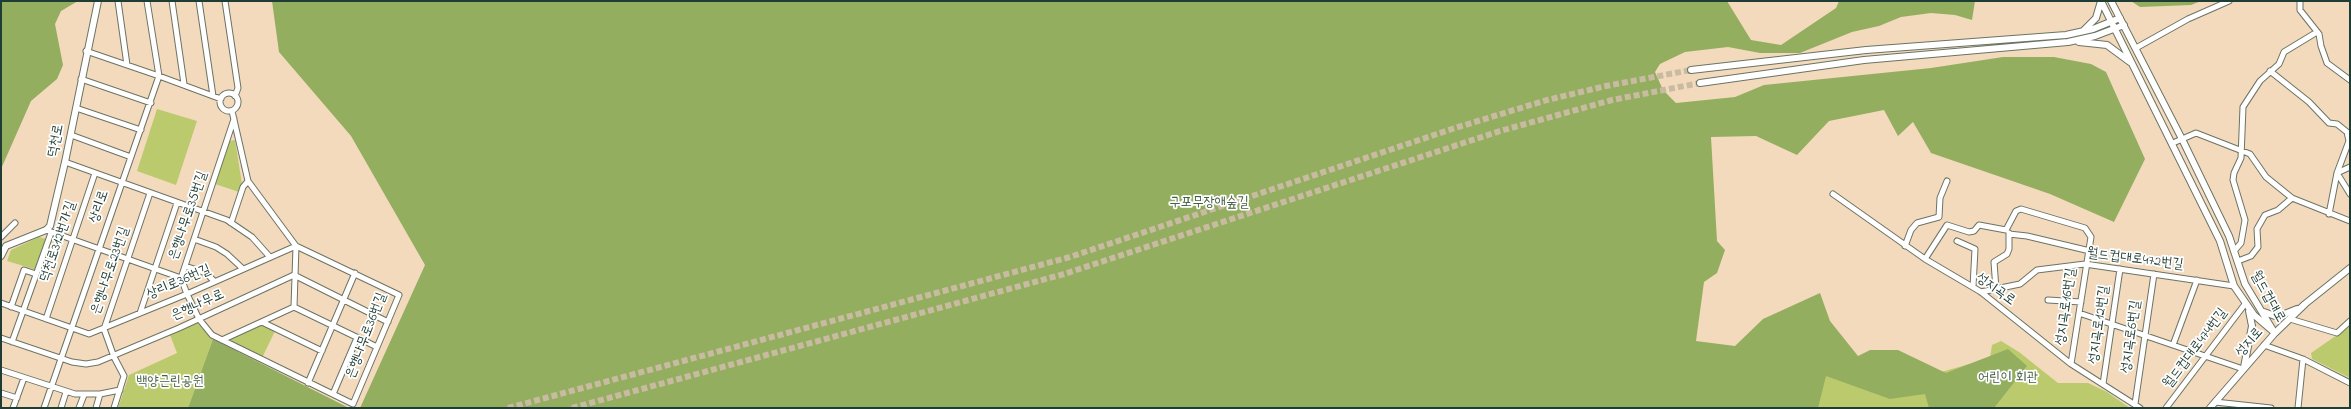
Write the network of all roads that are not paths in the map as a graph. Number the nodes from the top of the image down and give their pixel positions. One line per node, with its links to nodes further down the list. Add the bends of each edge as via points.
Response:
1 (98, 1): 19 (main road, 덕천로)
2 (118, 1): 20 (street)
3 (147, 1): 24 (street)
4 (172, 1): 28 (street)
5 (200, 1): 29 (street)
6 (225, 1): 30 (street, via 238,88)
7 (2101, 1): 12 (main road, 월드컵대로); 15 (main road, via 2096,18)
8 (2111, 1): 11 (main road, 월드컵대로)
9 (2229, 1): 18 (street, via 2188,19)
10 (2300, 1): 16 (street, via 2300,10 2308,17)
11 (2120, 18): 12 (main road); 13 (main road, 월드컵대로)
12 (2112, 22): 14 (main road, 월드컵대로); 15 (main road)
13 (2124, 24): 14 (main road); 18 (main road, 월드컵대로)
14 (2115, 28): 17 (main road); 21 (main road, 월드컵대로)
15 (2080, 32): 22 (main road, via 1866,50)
16 (2317, 32): 23 (street, via 2289,47 2279,64); 26 (street, via 2327,63)
17 (2068, 42): 21 (main road, via 2107,45); 27 (main road, via 1864,60)
18 (2136, 48): 39 (main road, 월드컵대로)
19 (86, 51): 20 (street); 25 (main road, 덕천로)
20 (127, 65): 24 (street)
21 (2134, 65): 40 (main road, 월드컵대로)
22 (1691, 70)
23 (2270, 71): 37 (street, via 2309,102 2329,123); 41 (street, via 2251,92 2243,107)
24 (159, 76): 28 (street); 32 (street, 상리로)
25 (81, 79): 32 (street); 33 (main road, 덕천로)
26 (2350, 80)
27 (1700, 83)
28 (184, 84): 29 (street)
29 (213, 96): 31 (street)
30 (236, 96): 31 (street, via 227,93); 34 (street, via 238,104)
31 (220, 98): 34 (street, via 221,107 226,111)
32 (151, 103): 36 (street, 상리로)
33 (76, 108): 36 (street); 38 (main road, 덕천로)
34 (232, 111): 35 (street)
35 (234, 119): 47 (street); 55 (street, 은행나무로35번길)
36 (141, 130): 42 (street, 상리로)
37 (2349, 132): 46 (street, via 2349,141)
38 (71, 135): 42 (street); 43 (main road, 덕천로)
39 (2182, 139): 40 (street); 41 (street, via 2196,133); 70 (main road, 월드컵대로)
40 (2173, 143): 89 (main road, 월드컵대로, via 2220,240)
41 (2242, 150): 53 (street, via 2250,154 2266,177); 70 (street, via 2233,180 2245,220 2241,244)
42 (131, 157): 49 (street, 상리로)
43 (65, 162): 45 (street); 61 (main road, 덕천로)
44 (2350, 167): 46 (street)
45 (95, 173): 49 (street); 64 (street, 덕천로312번가길)
46 (2337, 173): 52 (street); 56 (street)
47 (248, 181): 59 (street, via 243,187); 66 (street)
48 (1947, 181): 67 (street, via 1940,198 1939,217 1917,223 1911,230)
49 (122, 182): 50 (street); 68 (street, 상리로)
50 (150, 193): 54 (street); 74 (street, 은행나무로23번길)
51 (1833, 194): 67 (street, 성지곡로)
52 (2350, 194)
53 (2292, 198): 56 (street); 75 (street, via 2278,210 2265,214 2257,229 2258,247 2251,256)
54 (177, 203): 55 (street); 80 (street)
55 (204, 212): 59 (street); 63 (street, 은행나무로35번길)
56 (2329, 214): 57 (street)
57 (2350, 221)
58 (15, 223): 62 (street)
59 (231, 223): 72 (street, via 252,237)
60 (2008, 231): 69 (street); 69 (street, 성지곡로16번길, via 2016,211 2021,209 2085,228 2091,237); 73 (street, via 1979,225 1969,232 1947,225); 91 (street, via 2007,254 1994,262)
61 (48, 232): 64 (street); 71 (main road, via 6,246); 83 (street)
62 (1, 237)
63 (194, 239): 77 (street, 은행나무로35번길); 78 (street, via 216,247)
64 (73, 241): 68 (street); 107 (street, 덕천로312번가길)
65 (1958, 241): 90 (street, via 1973,246 1974,249)
66 (296, 246): 72 (street, 상리로36번길); 82 (street, 은행나무로36번길); 85 (street)
67 (1905, 246): 73 (street, 성지곡로)
68 (98, 250): 74 (street); 114 (street, 상리로)
69 (2090, 251): 76 (street, 성지곡로16번길)
70 (2234, 251): 75 (main road, 월드컵대로)
71 (1, 256)
72 (269, 256): 78 (street, 상리로36번길)
73 (1925, 258): 90 (street, 성지곡로)
74 (127, 260): 80 (street); 115 (street, 은행나무로23번길)
75 (2238, 262): 103 (main road, 월드컵대로, via 2245,284)
76 (2085, 264): 81 (street, 월드컵대로472번길); 91 (street, 월드컵대로472번길, via 2037,270 2020,284); 96 (street, 성지곡로16번길)
77 (185, 266): 86 (street, 은행나무로35번길); 88 (street, via 206,273)
78 (242, 268): 88 (street, 상리로36번길)
79 (2350, 268): 98 (main road, 성지로)
80 (154, 269): 86 (street); 104 (street)
81 (2120, 269): 84 (street, 월드컵대로472번길); 112 (street, 성지곡로12번길)
82 (355, 273): 94 (street); 111 (street, 은행나무로36번길, via 399,295)
83 (36, 274): 100 (street, via 24,270); 102 (street)
84 (2154, 274): 87 (street, 월드컵대로472번길); 117 (street, 성지곡로6번길)
85 (294, 275): 94 (street); 101 (street); 108 (street, 은행나무로)
86 (181, 278): 93 (street, 은행나무로35번길)
87 (2197, 280): 89 (street, 월드컵대로472번길); 122 (street, 월드컵대로472번길)
88 (214, 281): 93 (street, 상리로36번길)
89 (2234, 286): 99 (main road, 월드컵대로)
90 (1973, 287): 92 (street, 성지곡로)
91 (1996, 289): 92 (street, 월드컵대로472번길)
92 (1981, 292): 130 (street, 성지곡로)
93 (188, 294): 104 (street, 상리로36번길); 108 (street, 은행나무로35번길)
94 (343, 300): 111 (street); 113 (street)
95 (2048, 300): 96 (street)
96 (2081, 302): 105 (street, 성지곡로16번길)
97 (1, 303): 100 (street, 상리로36번길)
98 (2305, 304): 103 (main road, via 2282,315 2275,316); 106 (main road, 성지로)
99 (2246, 305): 116 (main road, 월드컵대로, via 2264,326); 126 (street, 월드컵대로474번길); 131 (main road, via 2252,326)
100 (11, 307): 102 (street, 상리로36번길)
101 (294, 307): 110 (street); 113 (street)
102 (23, 311): 107 (street, 상리로36번길); 121 (street)
103 (2262, 311): 116 (main road, 월드컵대로)
104 (140, 313): 115 (street, 상리로36번길)
105 (2079, 313): 112 (street); 130 (street, 성지곡로16번길)
106 (2290, 318): 109 (street, via 2337,333); 116 (main road, 성지로)
107 (46, 319): 114 (street, 상리로36번길)
108 (199, 320): 120 (street, 은행나무로36번길, via 207,331); 127 (street, 은행나무로)
109 (2350, 321)
110 (262, 322): 120 (street); 125 (street)
111 (388, 322): 124 (street, 은행나무로36번길)
112 (2112, 323): 117 (street); 136 (street, 성지곡로12번길)
113 (333, 325): 119 (street); 125 (street)
114 (72, 328): 115 (street, 상리로36번길, via 89,334); 128 (street, 상리로)
115 (104, 329): 127 (street, 은행나무로23번길)
116 (2275, 333): 123 (main road, 성지로)
117 (2145, 335): 122 (street); 146 (street, 성지곡로6번길)
118 (1, 338): 121 (street, 은행나무로)
119 (356, 338): 124 (street); 142 (street, 은행나무로36번길)
120 (222, 340): 134 (street, 은행나무로36번길)
121 (12, 342): 128 (street, 은행나무로)
122 (2173, 345): 126 (street)
123 (2264, 345): 129 (street); 131 (main road, 성지로)
124 (377, 347): 142 (street, 은행나무로36번길, via 353,404)
125 (322, 351): 134 (street)
126 (2207, 356): 131 (street); 154 (street, 월드컵대로474번길)
127 (114, 357): 128 (street, 은행나무로, via 86,364); 138 (street, 은행나무로23번길, via 124,376)
128 (61, 358): 137 (street, 상리로)
129 (2302, 359): 135 (street); 157 (street)
130 (2072, 364): 136 (street, 성지곡로)
131 (2243, 369): 145 (main road, 성지로)
132 (1, 370): 133 (street)
133 (24, 378): 137 (street); 144 (street)
134 (308, 383): 142 (street, 은행나무로36번길)
135 (2350, 383)
136 (2103, 384): 146 (street, 성지곡로)
137 (51, 387): 139 (street); 148 (street, 상리로)
138 (120, 390): 141 (street); 152 (street, 은행나무로23번길)
139 (66, 392): 143 (street); 149 (street)
140 (1, 393): 144 (street)
141 (100, 394): 143 (street); 151 (street)
142 (333, 394)
143 (84, 395): 150 (street)
144 (17, 398): 147 (street)
145 (2215, 402): 155 (main road, 성지로); 156 (street)
146 (2135, 404): 153 (street, 성지곡로)
147 (14, 408)
148 (44, 408)
149 (61, 408)
150 (79, 408)
151 (96, 408)
152 (114, 408)
153 (2140, 408)
154 (2166, 408)
155 (2210, 408)
156 (2271, 408)
157 (2298, 408)

